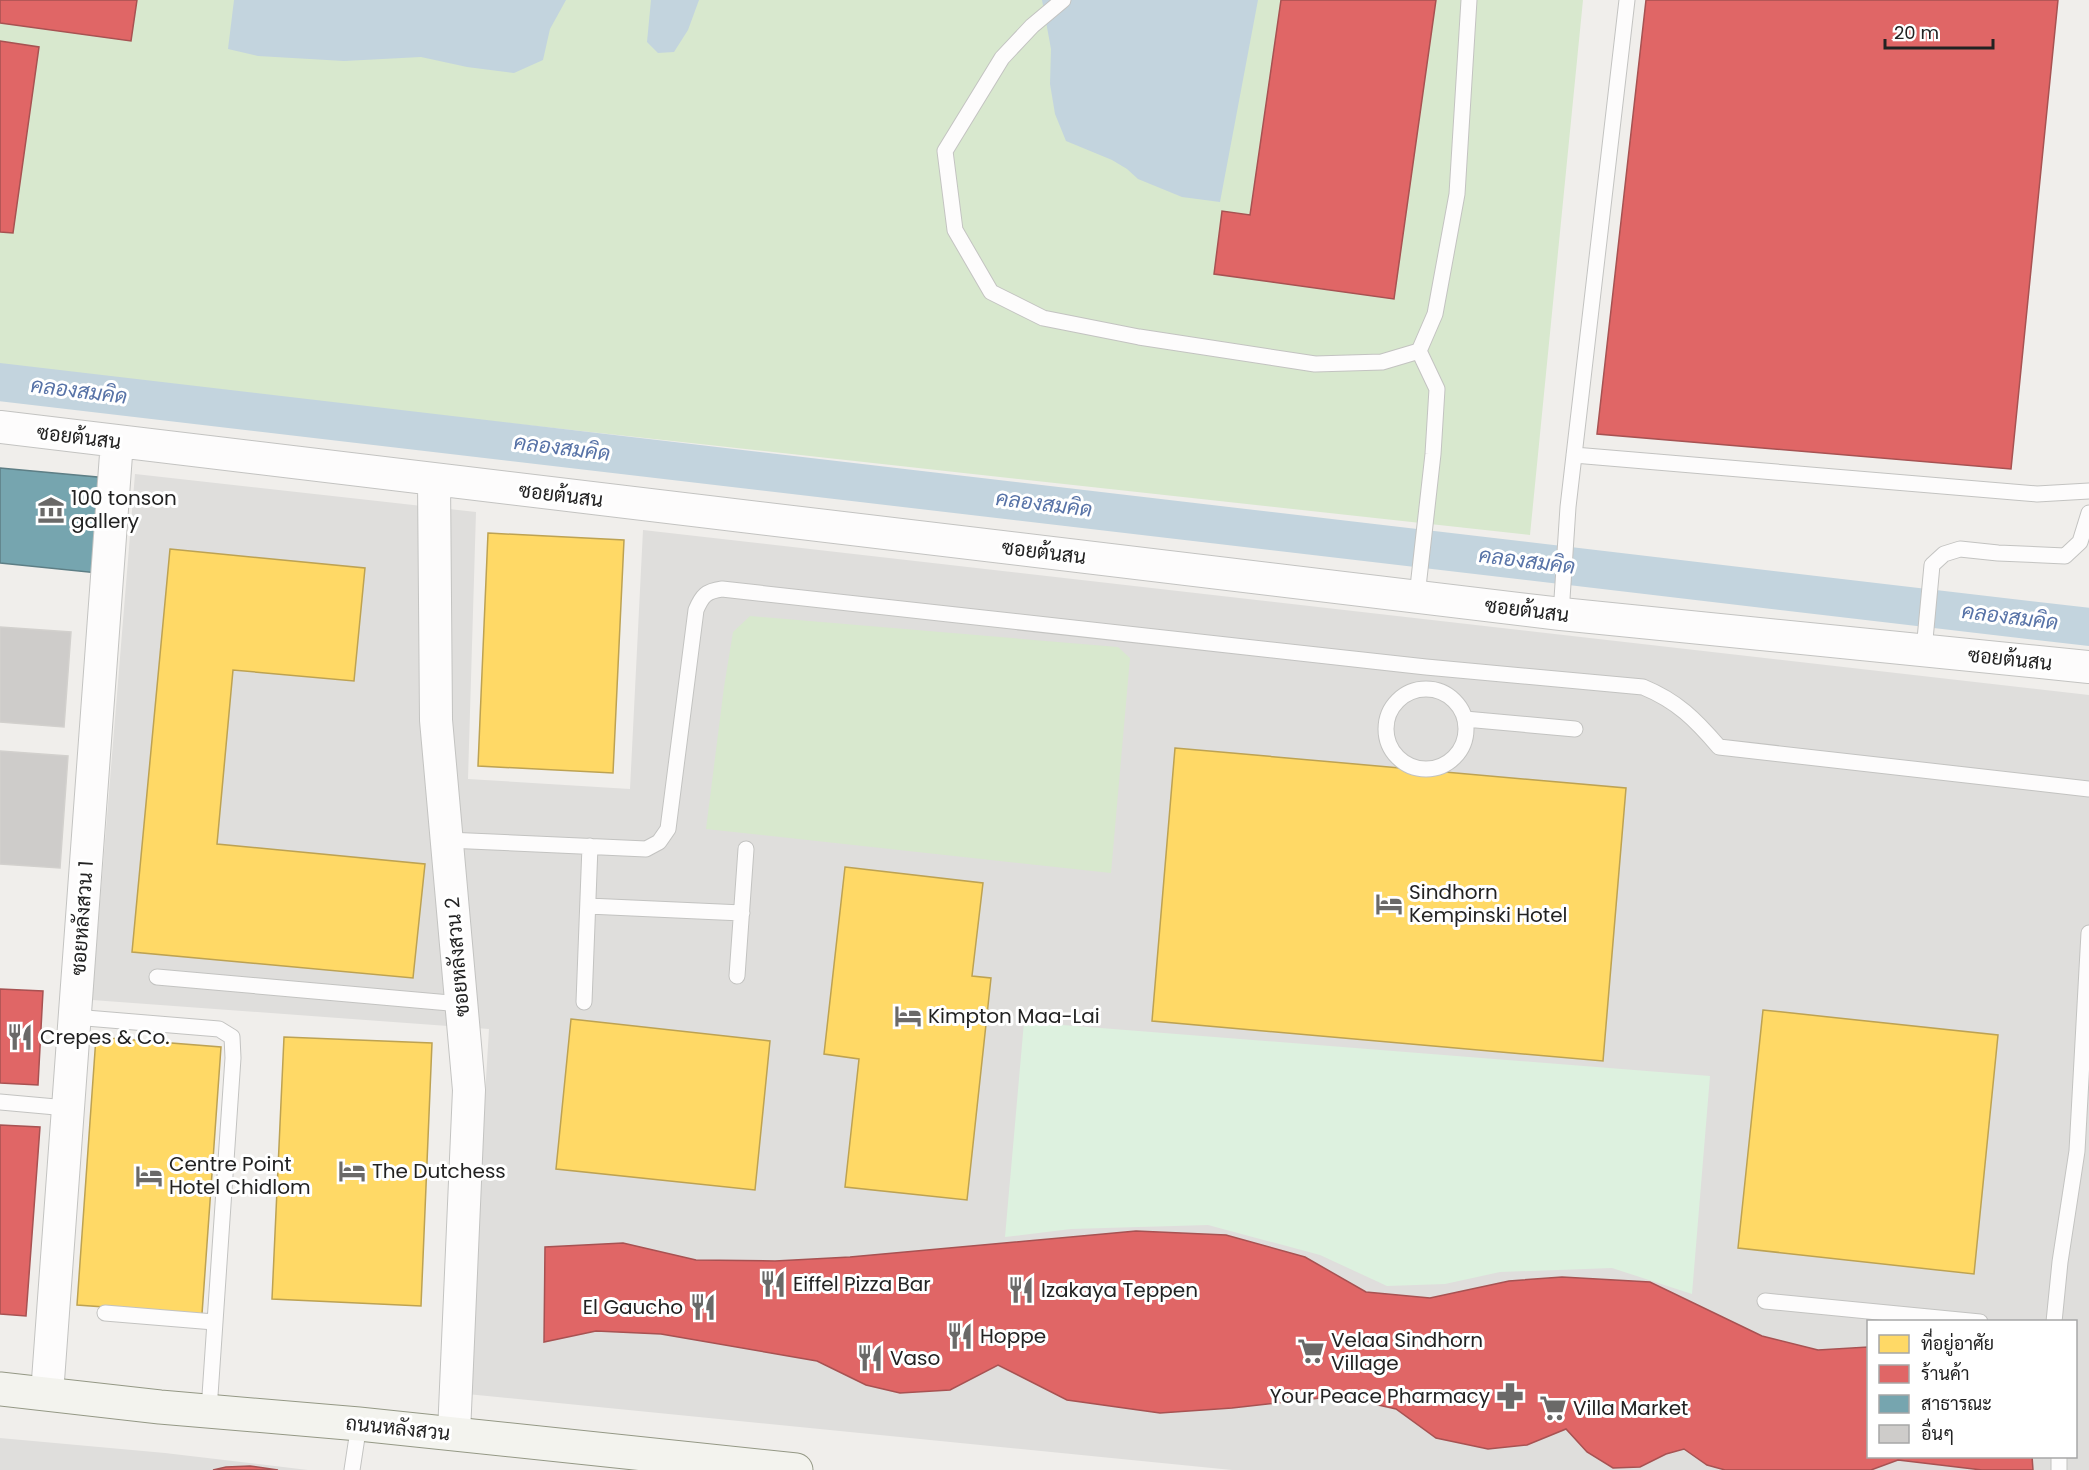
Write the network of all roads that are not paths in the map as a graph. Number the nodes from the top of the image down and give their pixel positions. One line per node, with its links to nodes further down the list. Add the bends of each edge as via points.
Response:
1 (1063, 0): 4 (lane, via 1002,58 945,151 956,230 991,292 1043,318 1315,364 1382,362)
2 (1469, 0): 4 (lane, via 1457,194 1435,314)
3 (1627, 0): 7 (lane)
4 (1419, 351): 11 (lane, via 1437,389)
5 (0, 427): 6 (street, ซอยต้นสน)
6 (117, 441): 8 (street, ซอยต้นสน); 30 (street, ซอยหลังสวน 1)
7 (1574, 455): 9 (lane, via 2037,494); 12 (lane)
8 (434, 480): 11 (street, ซอยต้นสน); 20 (street, ซอยหลังสวน 2, via 436,720)
9 (2089, 491)
10 (2089, 513): 13 (lane, via 2080,542 2065,555 1960,549 1944,554 1932,565)
11 (1417, 595): 12 (street, ซอยต้นสน)
12 (1561, 614): 13 (street, ซอยต้นสน)
13 (1925, 635): 15 (street, ซอยต้นสน)
14 (1426, 667): 16 (lane); 19 (lane, via 1643,687 1682,708 1719,747); 21 (lane, via 710,590 701,597 696,610 668,829 659,842 646,849)
15 (2089, 667)
16 (1424, 689): 17 (lane, via 1438,690 1450,697 1460,706); 17 (lane, via 1411,691 1391,708 1386,734 1397,758 1420,769 1446,764 1463,745)
17 (1465, 719): 18 (lane)
18 (1575, 729)
19 (2089, 789)
20 (447, 840): 21 (lane); 29 (street, ซอยหลังสวน 2)
21 (590, 846): 23 (lane)
22 (746, 849): 24 (lane)
23 (588, 906): 24 (lane); 28 (lane)
24 (742, 913): 26 (lane)
25 (2089, 933): 36 (lane, via 2077,1151)
26 (737, 976)
27 (157, 977): 29 (lane)
28 (584, 1002)
29 (461, 1004): 42 (street, ซอยหลังสวน 2, via 469,1090)
30 (74, 1017): 32 (street, ซอยหลังสวน 1); 37 (lane, via 219,1029 232,1037)
31 (0, 1102): 32 (lane)
32 (68, 1108): 39 (street, ซอยหลังสวน 1)
33 (1765, 1301): 35 (lane)
34 (105, 1313): 37 (lane)
35 (1960, 1320)
36 (2055, 1320)
37 (214, 1322): 40 (lane)
38 (0, 1389): 39 (street, ถนนหลังสวน)
39 (46, 1394): 40 (street, ถนนหลังสวน)
40 (209, 1410): 41 (street, ถนนหลังสวน)
41 (359, 1424): 42 (street, ถนนหลังสวน); 43 (lane)
42 (454, 1434): 44 (street, ถนนหลังสวน)
43 (352, 1470)
44 (796, 1470)

